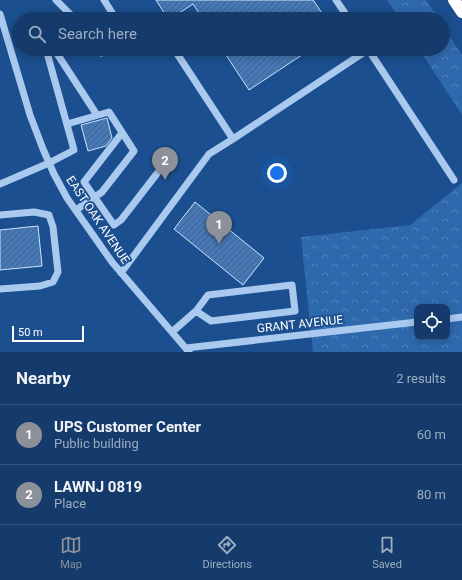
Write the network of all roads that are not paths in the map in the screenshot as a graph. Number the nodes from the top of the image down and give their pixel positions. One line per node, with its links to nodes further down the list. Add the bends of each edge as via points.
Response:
1 (56, 0): 5 (street)
2 (104, 0): 6 (street)
3 (336, 0): 7 (street)
4 (454, 0): 8 (highway)
5 (69, 12)
6 (112, 12)
7 (344, 12)
8 (462, 12)
9 (0, 14): 10 (street, EAST OAK AVENUE)
10 (12, 54)
11 (12, 56): 21 (street, EAST OAK AVENUE, via 30,115)
12 (48, 56): 18 (street)
13 (59, 56): 17 (street)
14 (179, 56): 20 (street)
15 (358, 56): 20 (street)
16 (374, 56): 23 (street)
17 (97, 115): 18 (street); 19 (street, via 108,112)
18 (67, 124): 21 (street, via 74,150)
19 (122, 133): 25 (street, via 84,182); 25 (street, via 134,151 102,192)
20 (233, 139): 28 (street, via 209,154)
21 (49, 163): 24 (street); 26 (street, EAST OAK AVENUE)
22 (159, 171): 25 (street, via 121,220 114,225)
23 (454, 180)
24 (0, 184)
25 (95, 197): 26 (street)
26 (76, 210): 28 (street, EAST OAK AVENUE)
27 (0, 215): 29 (street, via 34,212 49,216 53,227 58,272 53,282 40,286)
28 (121, 273): 34 (street, EAST OAK AVENUE)
29 (0, 289)
30 (196, 311): 30 (street, via 211,321 295,310 292,285 208,295); 34 (street)
31 (462, 317): 32 (street)
32 (450, 319)
33 (414, 322): 35 (street, GRANT AVENUE)
34 (172, 332): 35 (street, EAST OAK AVENUE)
35 (188, 350)

